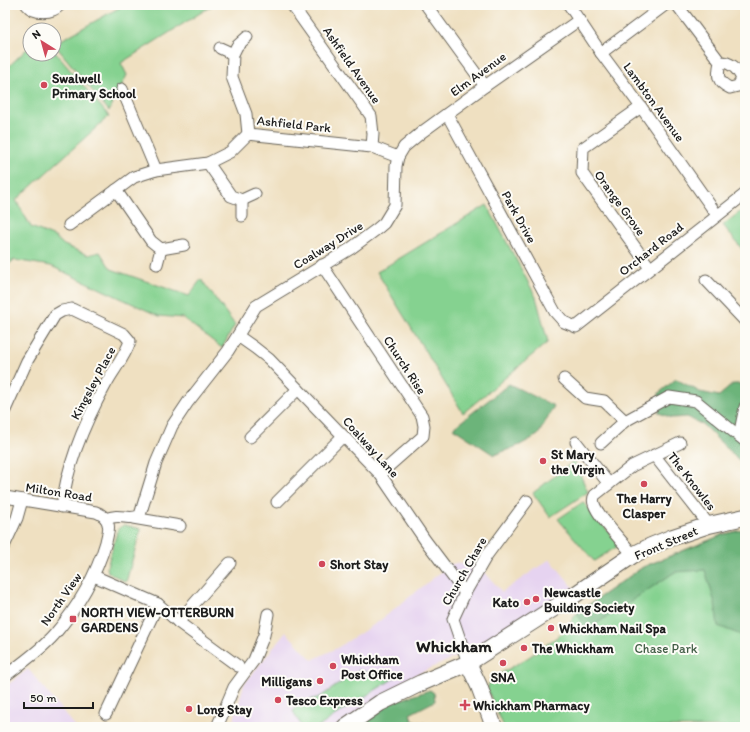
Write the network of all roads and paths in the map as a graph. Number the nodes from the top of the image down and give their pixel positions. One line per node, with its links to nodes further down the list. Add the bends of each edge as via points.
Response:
1 (27, 5): 2 (street, via 43,13)
2 (60, 5)
3 (292, 5): 19 (street, Ashfield Avenue, via 371,116)
4 (426, 5): 14 (street)
5 (569, 5): 8 (street, Lambton Avenue)
6 (665, 5): 11 (street)
7 (677, 5): 13 (street)
8 (579, 20): 11 (street, Lambton Avenue); 14 (street, Elm Avenue)
9 (246, 37): 12 (street)
10 (220, 48): 12 (street)
11 (601, 53): 16 (street, Lambton Avenue)
12 (233, 54): 18 (street, via 232,77 246,114)
13 (720, 62)
14 (485, 86): 17 (street, Elm Avenue)
15 (122, 88): 22 (street)
16 (641, 107): 27 (street, Lambton Avenue); 34 (street, Orange Grove, via 583,148 582,174)
17 (447, 114): 20 (street, Elm Avenue, via 404,147); 37 (street, Park Drive, via 555,312 564,322)
18 (248, 134): 19 (street, Ashfield Park); 21 (street, Ashfield Park, via 230,152)
19 (372, 147): 20 (street, Ashfield Park)
20 (398, 157): 33 (street, Coalway Drive, via 395,205 384,223 371,235)
21 (208, 163): 22 (street, Ashfield Park); 26 (street, via 231,196)
22 (156, 170): 23 (street, Ashfield Park, via 134,177)
23 (116, 190): 29 (street, Ashfield Park); 31 (street, via 151,240)
24 (255, 194): 26 (street)
25 (745, 194): 27 (street, Orchard Road)
26 (242, 200): 28 (street)
27 (717, 215): 34 (street, Orchard Road)
28 (242, 216)
29 (69, 225)
30 (184, 245): 31 (street)
31 (161, 249): 32 (street)
32 (157, 264)
33 (322, 265): 38 (street, Coalway Drive, via 256,306); 51 (street, Church Rise, via 422,416 423,436)
34 (650, 268): 37 (street, Orchard Road)
35 (706, 280): 36 (street)
36 (745, 321)
37 (576, 327)
38 (238, 336): 40 (street, Coalway Lane, via 269,359); 59 (street, Coalway Drive, via 172,426 156,464 141,512)
39 (564, 379): 43 (street, via 585,398 604,401)
40 (298, 389): 44 (street, Coalway Lane); 45 (street)
41 (745, 407): 46 (street)
42 (5, 410): 57 (street, Kingsley Place, via 27,361 55,316 62,312 72,309 124,334 130,341 82,432)
43 (625, 421): 46 (street, via 669,397 696,402); 48 (street)
44 (343, 436): 51 (street, Coalway Lane); 56 (street)
45 (250, 437)
46 (742, 439)
47 (576, 442): 52 (street)
48 (601, 443)
49 (680, 443): 50 (street)
50 (654, 455): 52 (street, via 632,466); 61 (street, The Knowles)
51 (380, 474): 67 (street, Coalway Lane)
52 (609, 484): 64 (street, via 595,495 593,503)
53 (5, 497): 54 (street, Milton Road)
54 (22, 500): 57 (street, Milton Road); 63 (street)
55 (527, 501): 67 (street, Church Chare, via 487,555)
56 (277, 502)
57 (62, 507): 60 (street, Milton Road, via 96,512)
58 (745, 517): 61 (main road, Front Street)
59 (133, 518): 60 (street, via 117,516); 62 (street)
60 (106, 519): 66 (street, North View, via 109,528)
61 (709, 525): 64 (main road, Front Street, via 668,539)
62 (180, 526)
63 (5, 544)
64 (633, 555): 71 (main road, Front Street)
65 (230, 564): 70 (street)
66 (94, 576): 68 (street); 73 (street, North View, via 53,636)
67 (465, 593): 71 (street, Church Chare, via 453,619)
68 (158, 604): 70 (street); 74 (street)
69 (268, 614): 75 (street, via 264,635 254,660 234,687)
70 (178, 622): 72 (street)
71 (468, 663): 76 (main road, Front Street, via 380,703); 77 (main road)
72 (238, 666)
73 (5, 676)
74 (106, 714)
75 (217, 727)
76 (346, 727)
77 (494, 727)

